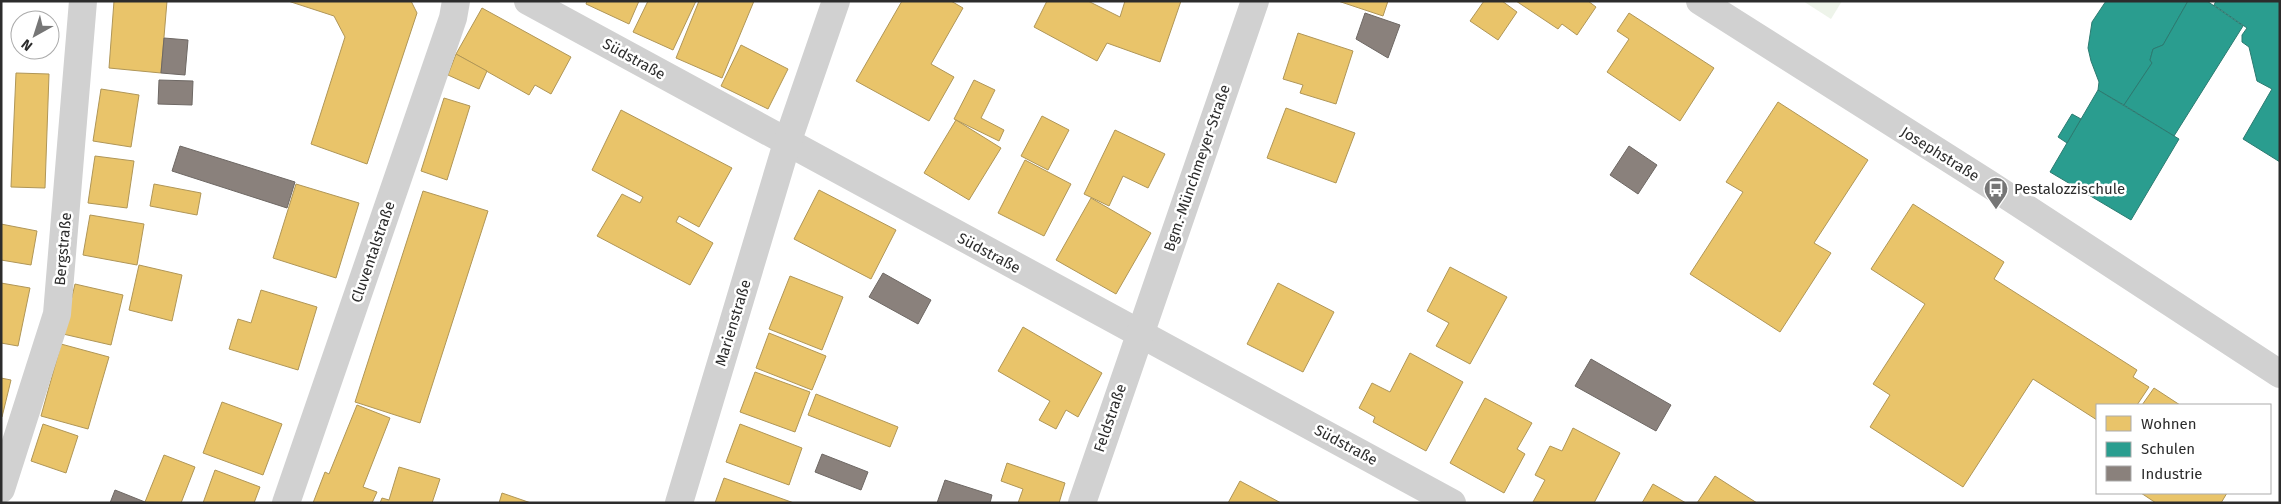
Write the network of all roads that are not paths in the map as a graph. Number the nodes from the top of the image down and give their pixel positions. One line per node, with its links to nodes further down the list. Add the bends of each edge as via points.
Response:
1 (83, 1): 10 (street, Bergstraße, via 57,314)
2 (456, 1): 11 (street, Cluventalstraße, via 453,18)
3 (528, 1): 7 (street, Südstraße)
4 (836, 1): 7 (street, Marienstraße)
5 (1255, 1): 8 (street, Bgm.-Münchmeyer-Straße)
6 (1700, 1): 9 (street, Josephstraße)
7 (786, 143): 8 (street, Südstraße); 12 (street, Marienstraße)
8 (1139, 334): 13 (street, Feldstraße); 14 (street, Südstraße)
9 (2280, 374)
10 (1, 489)
11 (286, 503)
12 (679, 503)
13 (1082, 503)
14 (1452, 503)

